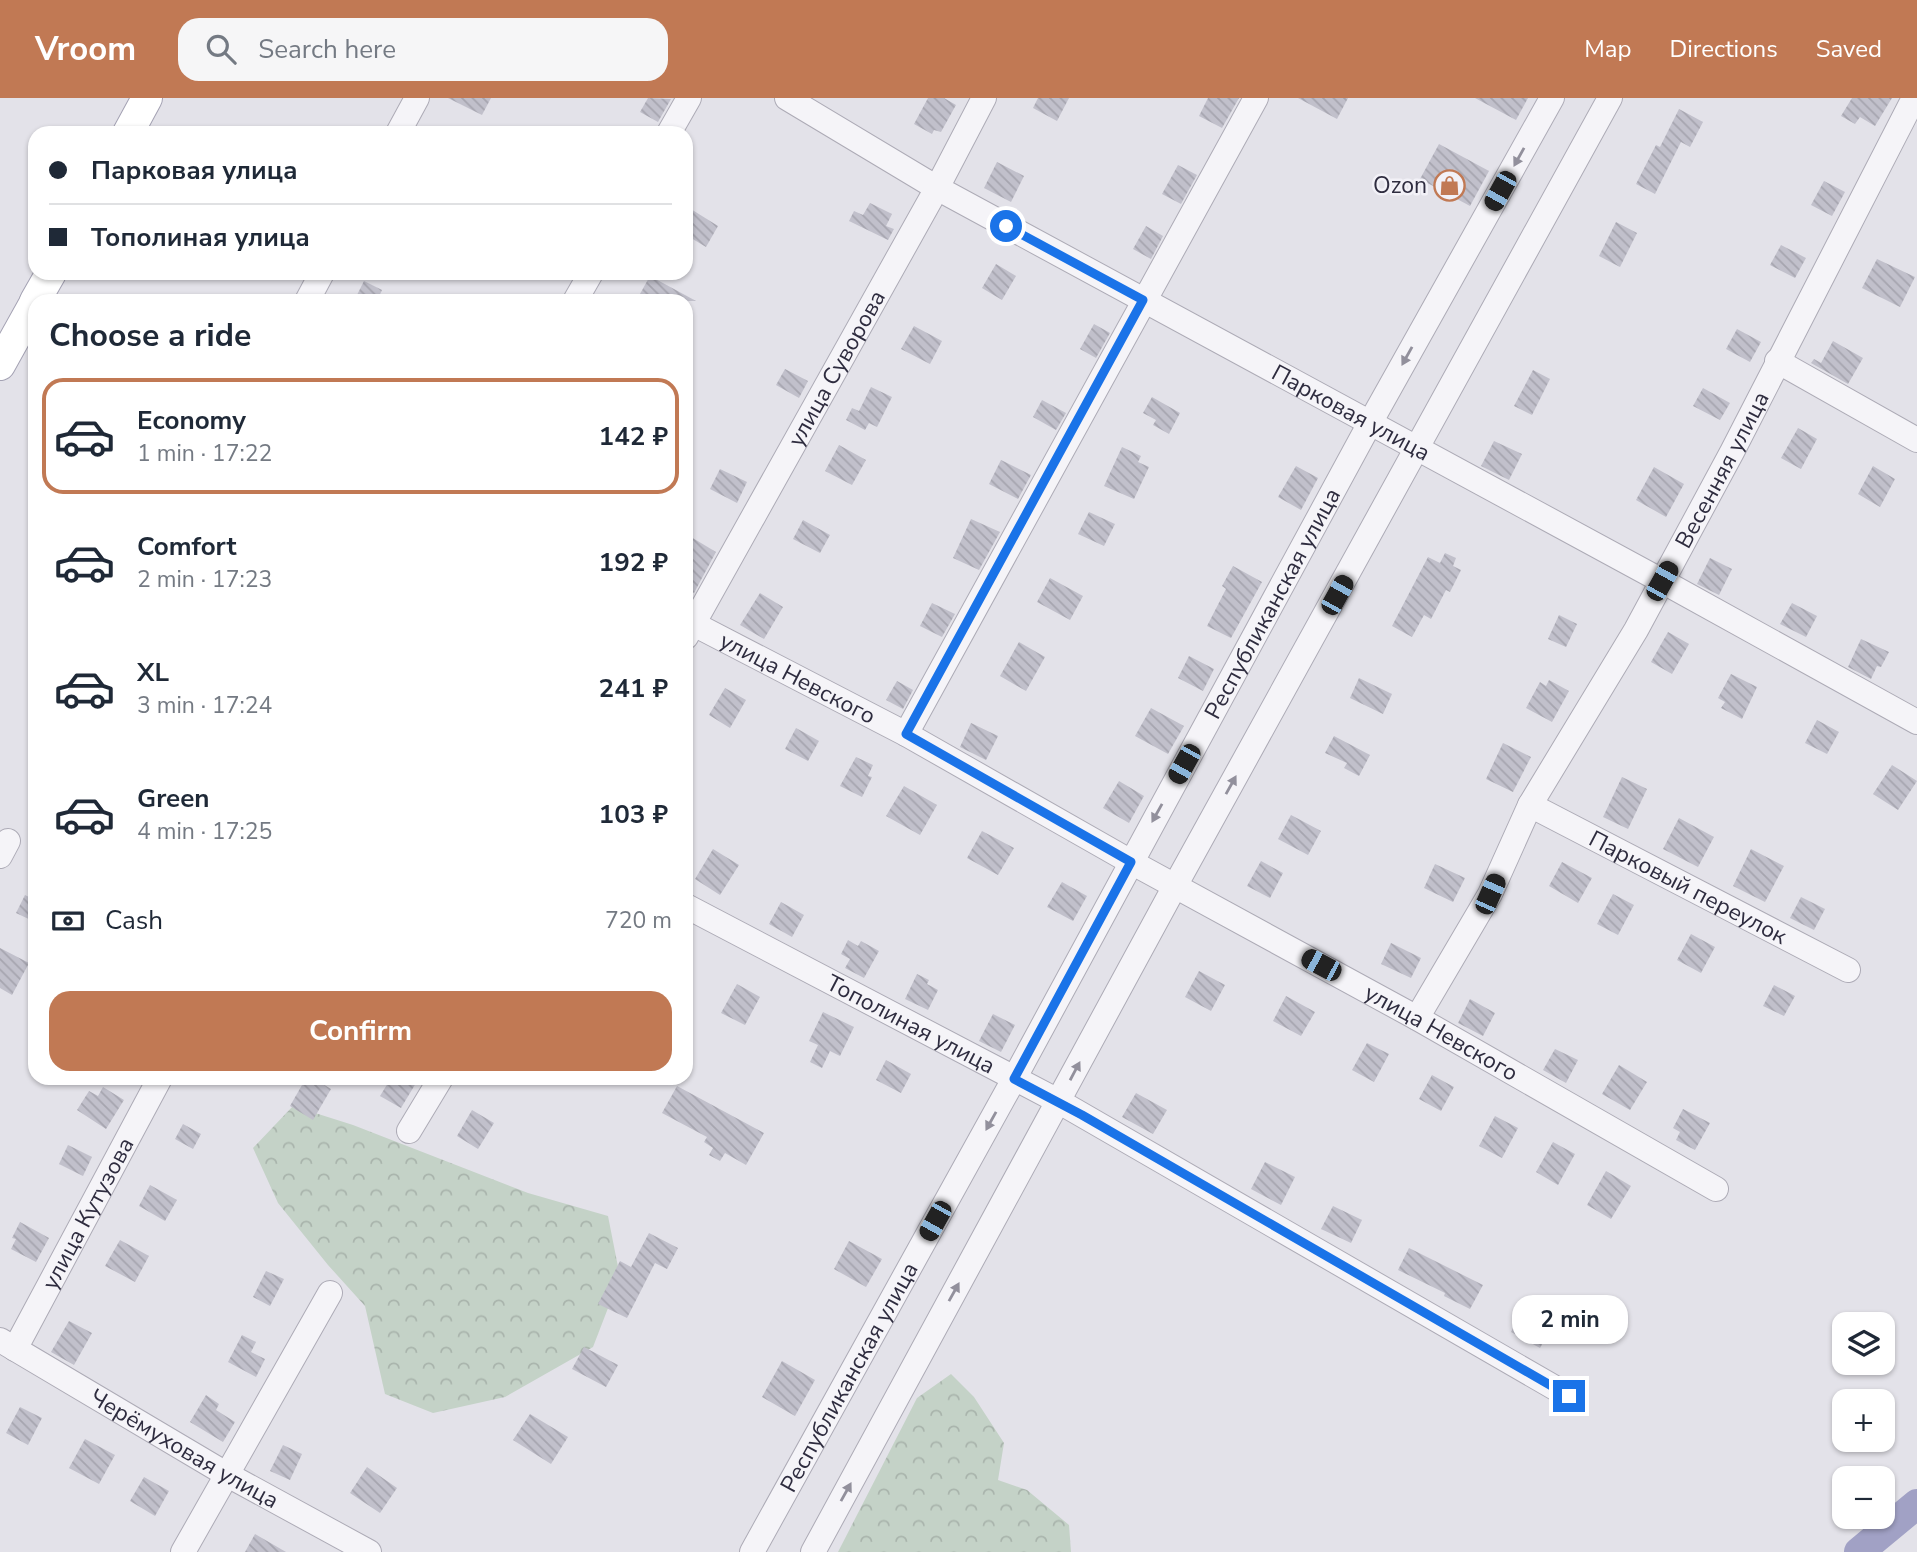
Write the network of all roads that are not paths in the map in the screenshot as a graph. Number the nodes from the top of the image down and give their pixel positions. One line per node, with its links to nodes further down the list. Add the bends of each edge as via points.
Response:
1 (147, 98): 10 (main road)
2 (417, 98): 11 (street)
3 (689, 98): 12 (street)
4 (787, 98): 13 (street, Парковая улица)
5 (984, 98): 13 (street, улица Суворова)
6 (1256, 98): 14 (street)
7 (1552, 98): 18 (street, Республиканская улица, one-way to 18)
8 (1611, 98): 20 (street)
9 (1914, 98): 16 (street, Весенняя улица)
10 (132, 126)
11 (402, 126)
12 (673, 126)
13 (937, 188): 14 (street, Парковая улица); 22 (street, улица Суворова)
14 (1143, 300): 18 (street, Парковая улица); 25 (street)
15 (28, 314): 17 (main road)
16 (1777, 361): 19 (street); 21 (street, Весенняя улица)
17 (0, 365)
18 (1370, 423): 20 (street, Парковая улица); 27 (street, Республиканская улица, one-way to 27)
19 (1917, 440)
20 (1418, 449): 21 (street, Парковая улица); 28 (street, one-way to 20)
21 (1662, 581): 24 (street, Парковая улица); 26 (street, Весенняя улица)
22 (693, 618)
23 (693, 629): 25 (street, улица Невского)
24 (1917, 722)
25 (906, 734): 27 (street, улица Невского)
26 (1530, 806): 30 (street, Парковый переулок); 31 (street, Весенняя улица, via 1490,894)
27 (1131, 862): 28 (street, улица Невского); 32 (street, Республиканская улица)
28 (1175, 886): 31 (street, улица Невского); 35 (street, one-way to 28)
29 (693, 910): 32 (street, Тополиная улица)
30 (1848, 970)
31 (1417, 1018): 37 (street, улица Невского)
32 (1014, 1079): 35 (street, Тополиная улица); 44 (street, Республиканская улица, one-way to 44)
33 (156, 1085): 39 (street, улица Кутузова)
34 (437, 1085): 36 (street)
35 (1058, 1101): 40 (street, Тополиная улица); 45 (street, one-way to 35)
36 (409, 1131)
37 (1716, 1189)
38 (330, 1293): 41 (street)
39 (7, 1345): 41 (street, Черёмуховая улица)
40 (1569, 1396)
41 (226, 1474): 42 (street); 43 (street, Черёмуховая улица)
42 (184, 1552)
43 (369, 1552)
44 (752, 1552)
45 (813, 1552)

